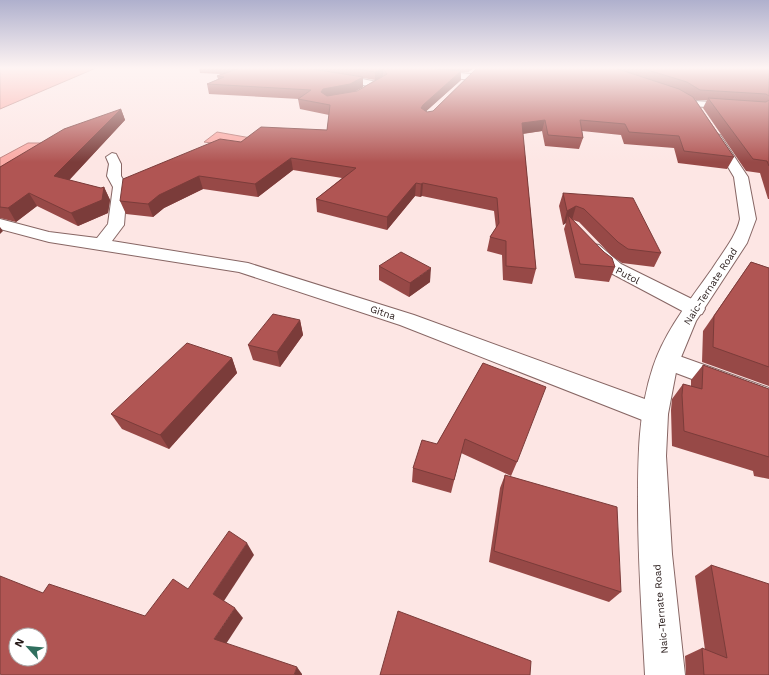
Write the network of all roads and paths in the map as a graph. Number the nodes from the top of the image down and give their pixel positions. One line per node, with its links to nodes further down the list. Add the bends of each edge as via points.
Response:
1 (685, 100): 2 (street, Naic-Ternate Road)
2 (694, 104): 3 (street); 8 (street, Naic-Ternate Road, via 739,172 748,211 747,224 738,243)
3 (746, 107)
4 (112, 157): 7 (street, via 116,164 114,176 120,188 116,225)
5 (0, 224): 7 (street, Gitna, via 49,237)
6 (582, 236): 8 (street, Putol, via 615,268)
7 (101, 244): 11 (street, Gitna, via 242,267 407,320)
8 (695, 309): 9 (street, Naic-Ternate Road, via 686,321)
9 (668, 361): 10 (street); 11 (street, Naic-Ternate Road)
10 (769, 398)
11 (655, 414): 12 (street, Naic-Ternate Road, via 652,456 655,554)
12 (665, 675)

